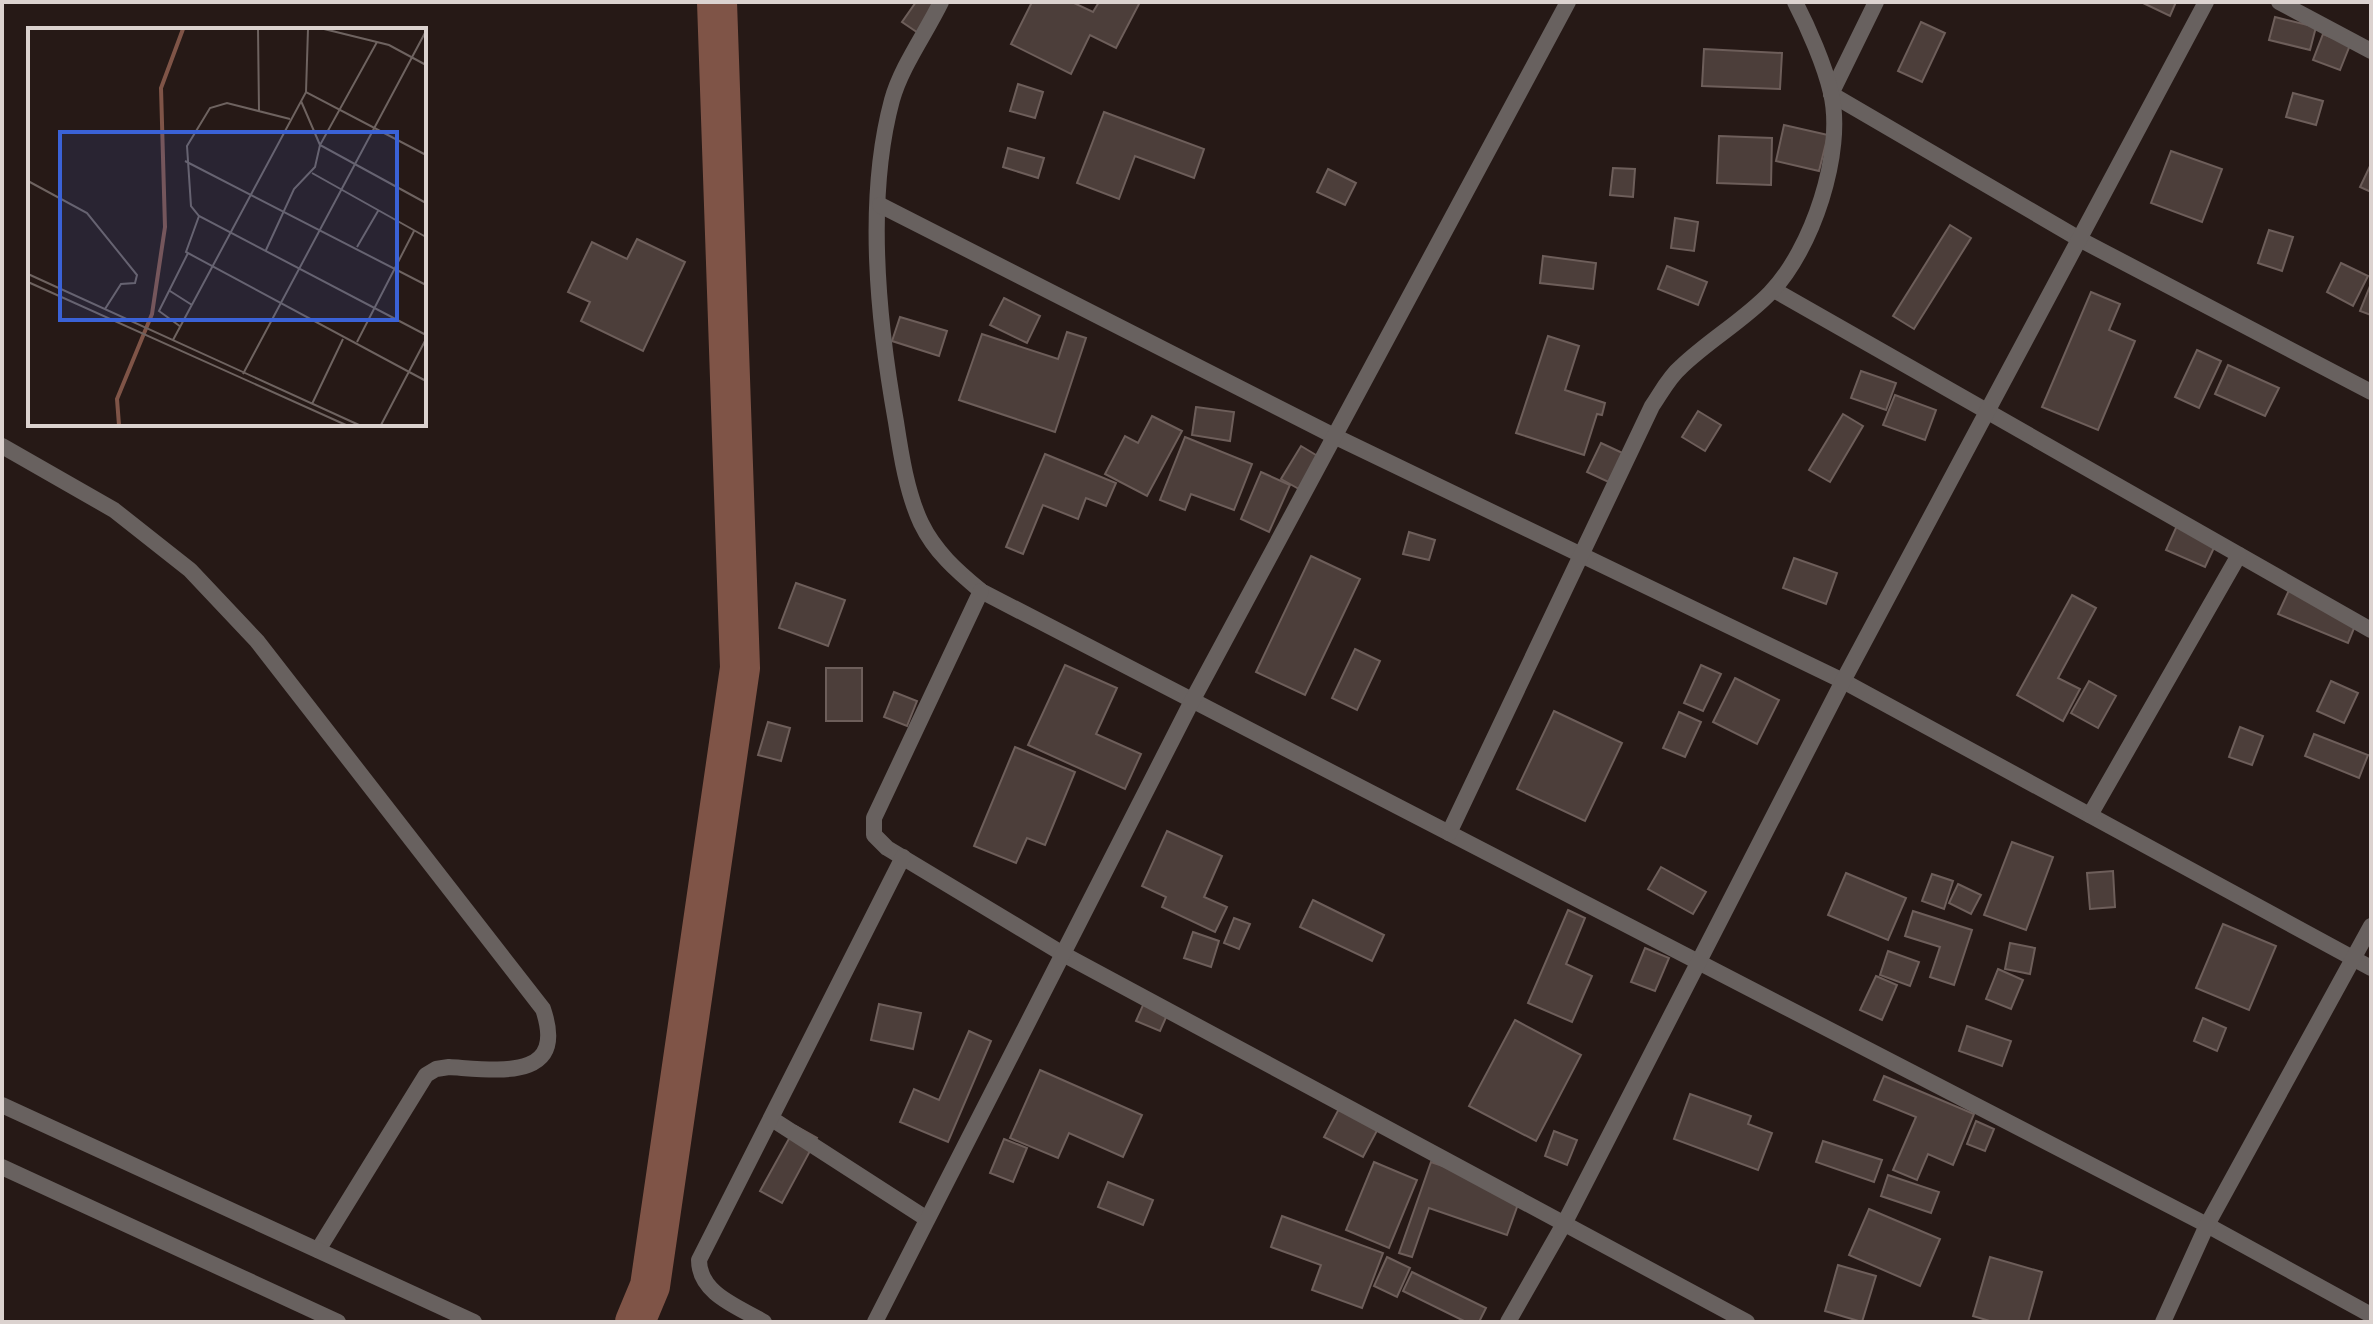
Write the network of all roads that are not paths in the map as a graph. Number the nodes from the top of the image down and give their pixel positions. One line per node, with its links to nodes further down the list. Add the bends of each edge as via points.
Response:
1 (941, 2): 9 (street, via 893,99)
2 (1568, 2): 14 (street)
3 (1795, 2): 8 (street)
4 (1876, 2): 8 (street)
5 (2206, 2): 10 (street)
6 (2279, 2): 7 (street)
7 (2371, 51)
8 (1831, 94): 10 (street); 11 (street, via 1833,143 1821,203)
9 (880, 205): 14 (street); 18 (street, via 876,261 902,461 921,522 945,561)
10 (2081, 240): 12 (street); 13 (street)
11 (1774, 290): 13 (street); 16 (street, via 1678,369 1652,406)
12 (2371, 392)
13 (1986, 413): 17 (street); 20 (street)
14 (1334, 436): 16 (street); 21 (street)
15 (2, 446): 36 (street, via 114,510 190,570 257,641 543,1009 550,1042 543,1057 529,1066 449,1067 426,1075)
16 (1581, 554): 20 (street); 23 (street)
17 (2239, 555): 19 (street); 22 (street)
18 (981, 591): 21 (street); 24 (street, via 874,818 874,835)
19 (2371, 630)
20 (1843, 681): 22 (street); 28 (street)
21 (1192, 701): 23 (street); 26 (street)
22 (2090, 815): 27 (street)
23 (1449, 833): 28 (street)
24 (903, 857): 26 (street); 31 (street)
25 (2371, 926): 27 (street)
26 (1063, 954): 33 (street); 34 (street)
27 (2353, 958): 29 (street); 35 (street)
28 (1699, 963): 34 (street); 35 (street)
29 (2371, 968)
30 (2, 1105): 36 (street)
31 (772, 1119): 33 (street); 40 (street, via 699,1260 709,1289)
32 (2, 1167): 38 (street)
33 (927, 1219): 41 (street)
34 (1565, 1222): 42 (street); 43 (street)
35 (2207, 1225): 37 (street); 44 (street)
36 (318, 1250): 39 (street)
37 (2371, 1315)
38 (338, 1322)
39 (474, 1322)
40 (764, 1322)
41 (875, 1322)
42 (1508, 1322)
43 (1747, 1322)
44 (2163, 1322)

